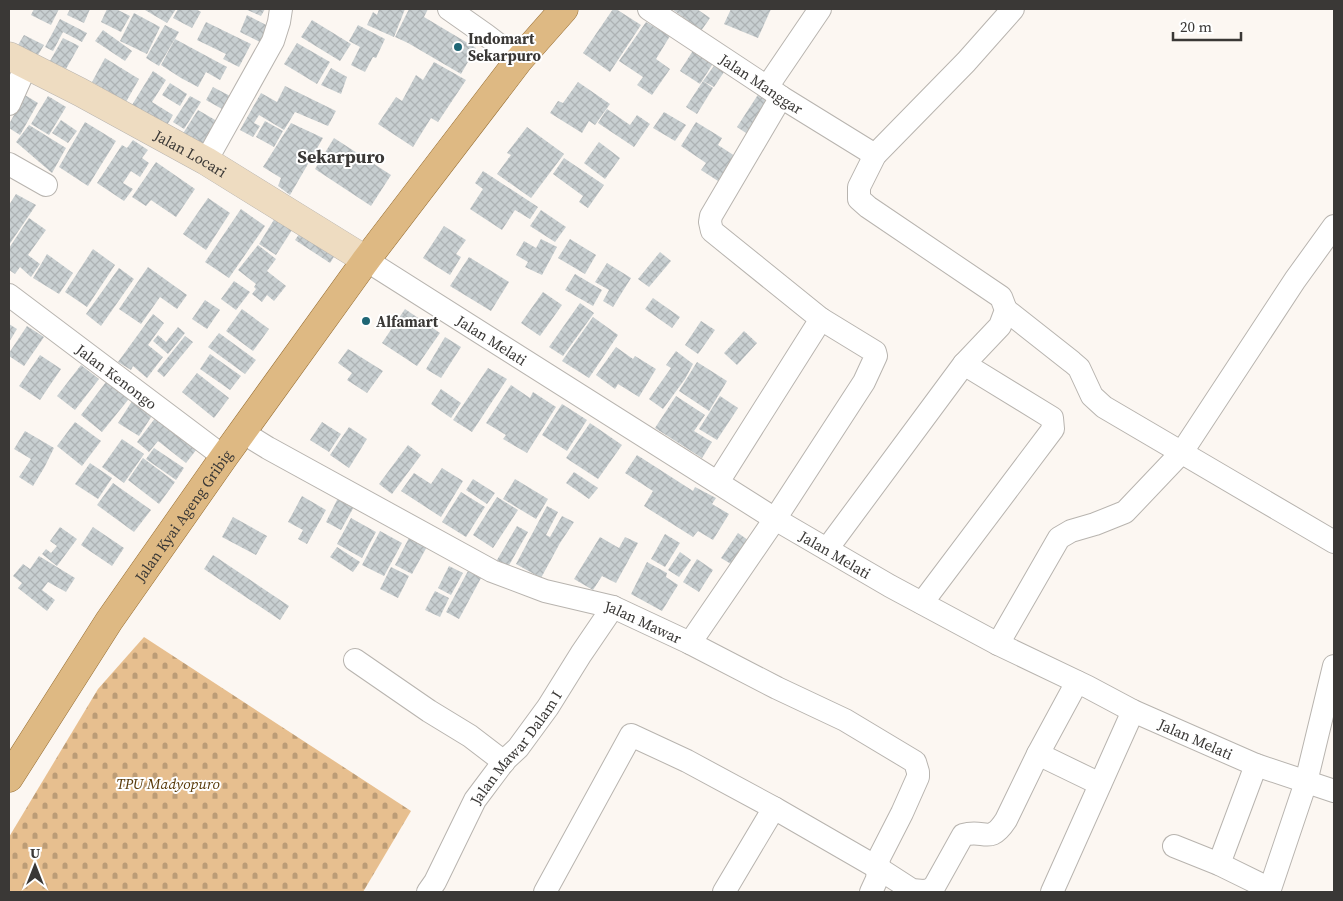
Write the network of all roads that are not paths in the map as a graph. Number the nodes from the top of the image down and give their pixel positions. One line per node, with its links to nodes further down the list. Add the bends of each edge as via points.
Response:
1 (281, 9): 12 (street, via 273,41)
2 (449, 9): 7 (street)
3 (564, 9): 7 (main road, Jalan Kyai Ageng Gribig)
4 (649, 9): 9 (street, Jalan Manggar)
5 (820, 9): 9 (street)
6 (1013, 9): 11 (street)
7 (519, 60): 16 (main road, Jalan Kyai Ageng Gribig)
8 (18, 61): 10 (street); 12 (street, Jalan Locari)
9 (774, 92): 11 (street, Jalan Manggar); 19 (street, via 710,222 712,231)
10 (9, 104)
11 (875, 155): 18 (street, via 859,187 859,199 1001,297)
12 (206, 161): 16 (street, Jalan Locari)
13 (9, 164): 14 (street)
14 (46, 185)
15 (1334, 226): 22 (street)
16 (366, 260): 21 (main road, Jalan Kyai Ageng Gribig); 24 (street, Jalan Melati)
17 (9, 295): 23 (street, Jalan Kenongo)
18 (1006, 310): 20 (street, via 1000,326); 22 (street, via 1079,368 1092,396 1104,407)
19 (822, 319): 24 (street); 25 (street, via 875,352 876,356 864,382)
20 (964, 364): 27 (street); 28 (street, via 1052,418 1053,429)
21 (242, 432): 23 (main road, Jalan Kyai Ageng Gribig); 29 (street, Jalan Mawar, via 492,571 545,591)
22 (1182, 452): 26 (street); 31 (street, via 1125,512 1059,538)
23 (224, 457): 39 (main road, Jalan Kyai Ageng Gribig, via 109,621)
24 (718, 482): 25 (street, Jalan Melati)
25 (775, 519): 27 (street, Jalan Melati); 30 (street)
26 (1334, 542)
27 (827, 549): 28 (street, Jalan Melati)
28 (922, 603): 31 (street, Jalan Melati)
29 (613, 607): 30 (street, Jalan Mawar); 37 (street, Jalan Mawar Dalam I, via 527,737)
30 (690, 643): 46 (street, Jalan Mawar, via 845,720 915,762 918,777 879,858)
31 (998, 644): 34 (street, Jalan Melati)
32 (355, 660): 37 (street)
33 (1334, 666): 40 (street)
34 (1077, 682): 35 (street, Jalan Melati); 36 (street)
35 (1133, 712): 38 (street, Jalan Melati); 41 (street)
36 (1038, 754): 41 (street); 46 (street, via 1000,829 990,836 963,835 937,883 929,890 912,890)
37 (504, 762): 48 (street, Jalan Mawar Dalam I, via 475,800)
38 (1256, 765): 40 (street, Jalan Melati); 45 (street)
39 (9, 778)
40 (1306, 782): 42 (street, Jalan Melati); 47 (street)
41 (1100, 784): 52 (street)
42 (1334, 791)
43 (774, 808): 46 (street); 49 (street, via 631,735); 50 (street)
44 (1174, 846): 45 (street)
45 (1219, 864): 47 (street)
46 (878, 868): 51 (street, Jalan Mawar)
47 (1269, 890)
48 (428, 892)
49 (545, 892)
50 (724, 892)
51 (871, 892)
52 (1052, 892)

